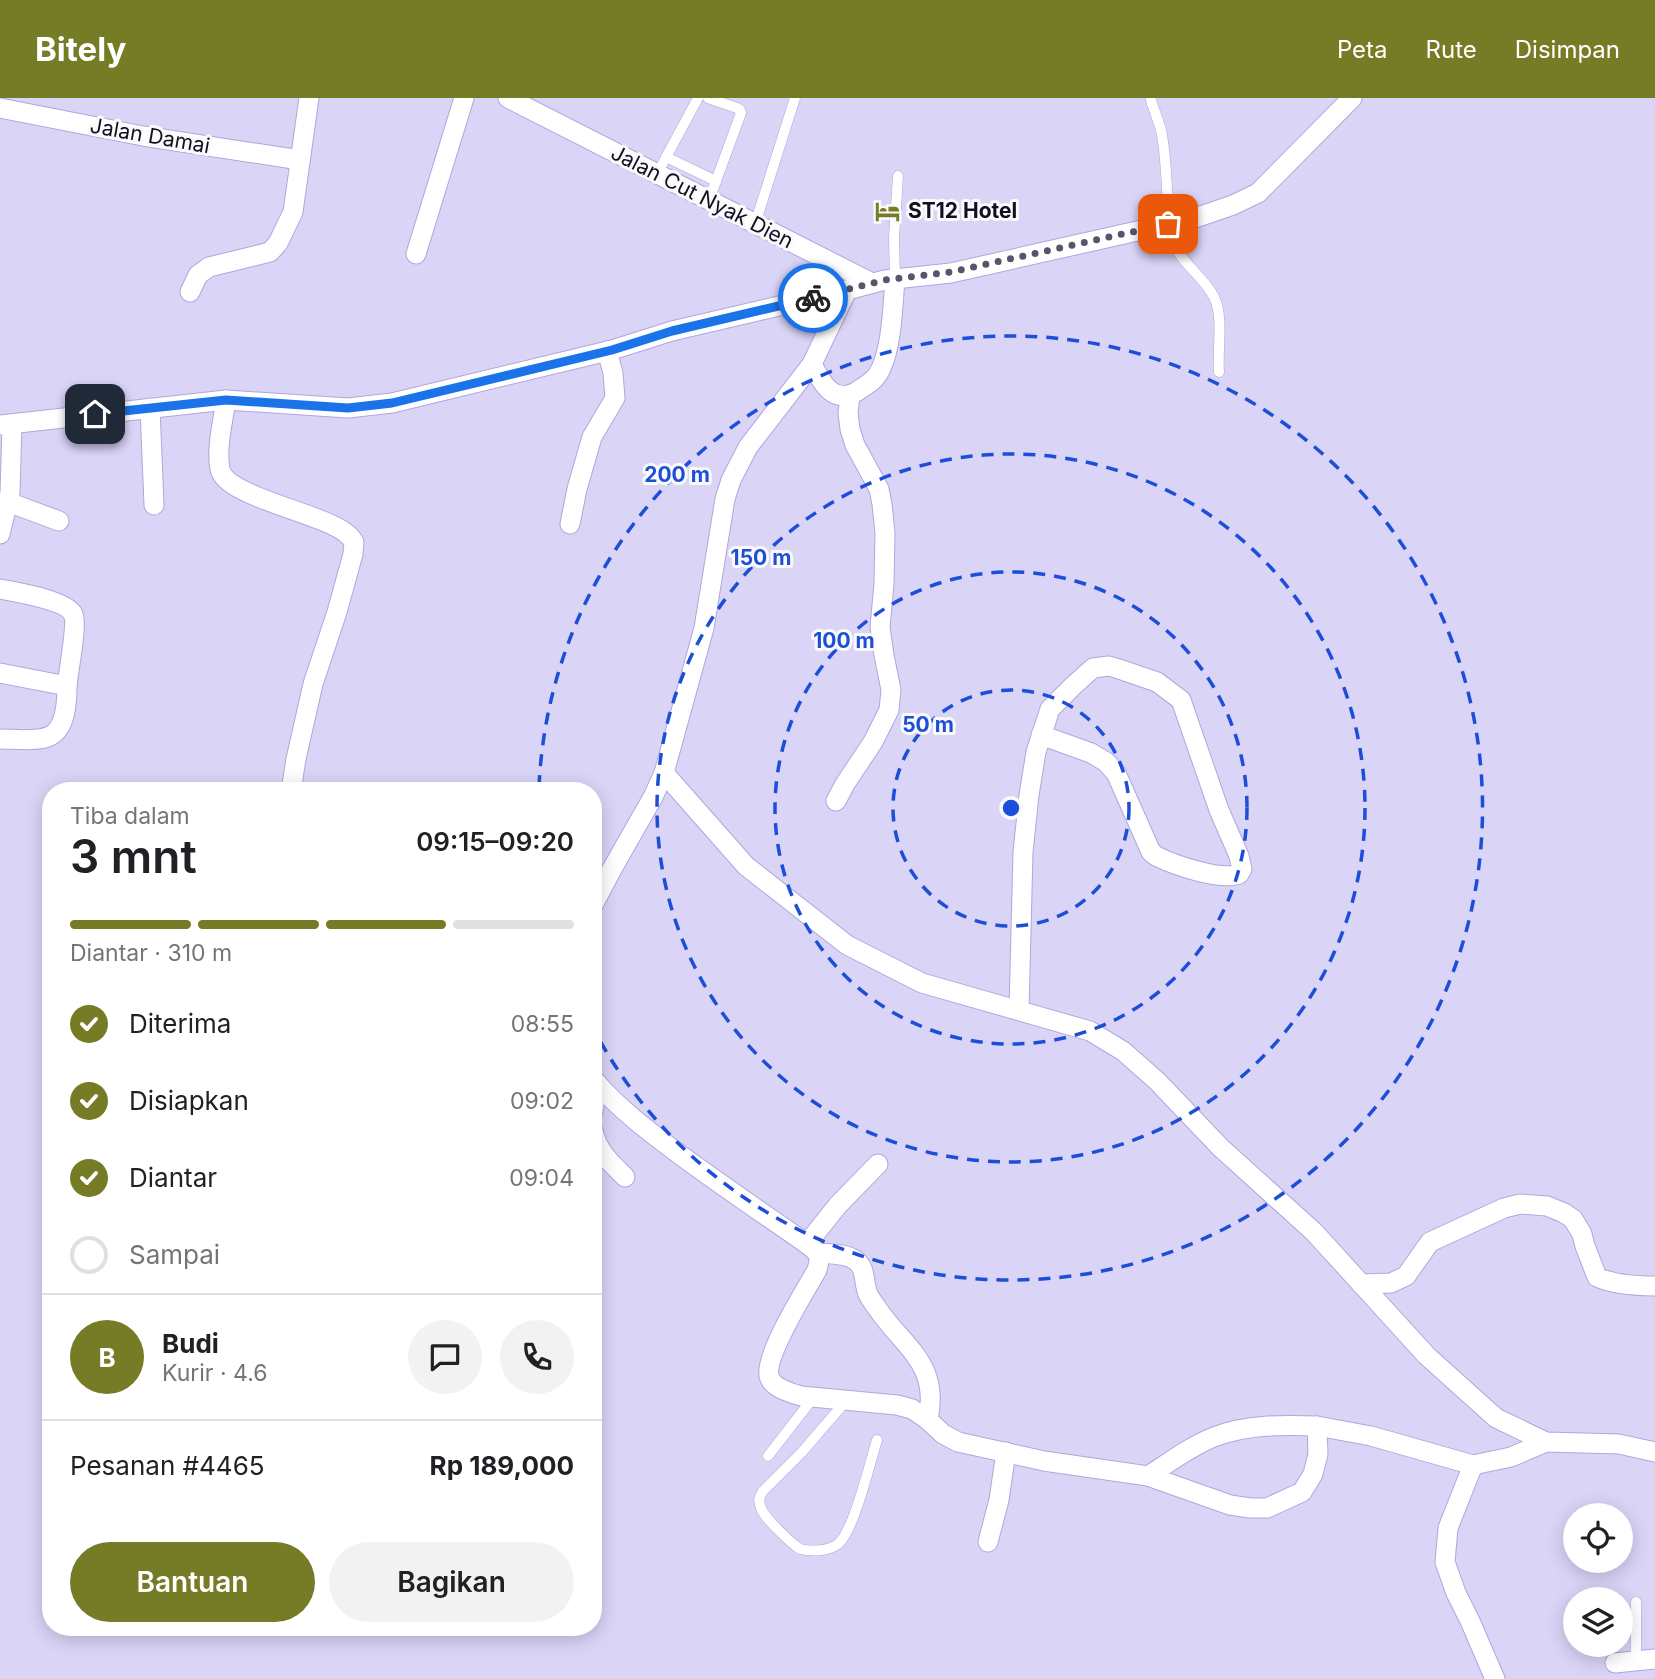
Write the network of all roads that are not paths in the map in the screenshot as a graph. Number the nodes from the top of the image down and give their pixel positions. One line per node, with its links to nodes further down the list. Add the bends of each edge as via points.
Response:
1 (309, 98): 10 (street)
2 (464, 98): 17 (street)
3 (698, 98): 11 (lane)
4 (708, 98): 13 (lane, via 741,113)
5 (795, 98): 15 (lane)
6 (1352, 98): 16 (street, via 1258,193 1213,213)
7 (514, 99): 11 (street, Jalan Cut Nyak Dien)
8 (1151, 100): 16 (lane, via 1164,151)
9 (0, 108): 10 (street, Jalan Damai)
10 (300, 160): 21 (street, via 293,212 278,243 270,252 209,267 198,275)
11 (662, 165): 13 (lane); 14 (street, Jalan Cut Nyak Dien)
12 (898, 176): 18 (lane)
13 (716, 181): 14 (lane)
14 (709, 200): 15 (street, Jalan Cut Nyak Dien)
15 (755, 224): 19 (street, Jalan Cut Nyak Dien)
16 (1168, 224): 18 (street, via 951,272); 24 (lane, via 1173,243 1217,305)
17 (416, 254)
18 (895, 278): 19 (street); 25 (street, via 885,357 876,377)
19 (872, 283): 20 (street)
20 (847, 290): 22 (street); 23 (street)
21 (190, 292)
22 (607, 351): 26 (street, via 379,405 348,408); 32 (street, via 615,398 592,437)
23 (812, 364): 25 (street, via 825,387 835,395); 39 (street, via 748,447 731,480 704,628)
24 (1219, 372)
25 (850, 395): 41 (street, via 850,429 882,504 880,627 891,690 889,710)
26 (226, 400): 27 (street); 40 (street, via 219,450 223,478 241,491 327,523 354,542 344,591 313,684)
27 (150, 408): 28 (street); 30 (street)
28 (6, 424): 29 (street)
29 (8, 502): 31 (street); 33 (street)
30 (154, 505)
31 (59, 521)
32 (570, 524)
33 (0, 534)
34 (0, 589): 36 (street, via 40,597 73,613)
35 (0, 673): 36 (street)
36 (67, 686): 38 (street, via 66,711 52,736)
37 (1041, 734): 37 (street, via 1050,709 1093,668 1109,666 1157,682 1181,699 1239,856 1239,874 1212,875 1156,856 1116,773 1106,762); 43 (street, via 1023,852)
38 (0, 739)
39 (664, 773): 42 (street); 43 (street, via 746,866 847,945 922,983)
40 (292, 782)
41 (836, 801)
42 (602, 888)
43 (1020, 1010): 49 (street, via 1090,1031 1123,1051 1314,1232)
44 (602, 1089): 48 (street, via 662,1141)
45 (602, 1152): 47 (street)
46 (878, 1164): 48 (street, via 838,1205)
47 (625, 1177)
48 (813, 1248): 51 (street, via 820,1261 817,1270 783,1329 769,1376 788,1392); 53 (street, via 846,1256 862,1266 867,1293 924,1367 932,1404)
49 (1361, 1284): 50 (street, via 1391,1283 1406,1276 1430,1242 1504,1208 1530,1203 1573,1219 1597,1277); 56 (street, via 1427,1356 1496,1418)
50 (1655, 1286)
51 (814, 1397): 52 (street); 59 (lane)
52 (846, 1401): 53 (street, via 897,1405); 55 (lane, via 760,1497 761,1509 793,1545 807,1551 840,1542 856,1510)
53 (928, 1420): 57 (street, via 958,1442)
54 (1317, 1426): 60 (street); 61 (street, via 1237,1430 1214,1437); 61 (street, via 1313,1474 1302,1492 1267,1508 1230,1506)
55 (877, 1440)
56 (1546, 1442): 58 (street, via 1619,1444); 60 (street, via 1511,1457)
57 (1006, 1452): 61 (street); 62 (street)
58 (1655, 1452)
59 (768, 1456)
60 (1473, 1465): 66 (street, via 1448,1528 1445,1562)
61 (1149, 1476)
62 (988, 1542)
63 (1636, 1602): 64 (lane)
64 (1646, 1660): 65 (street)
65 (1615, 1663)
66 (1495, 1679)

